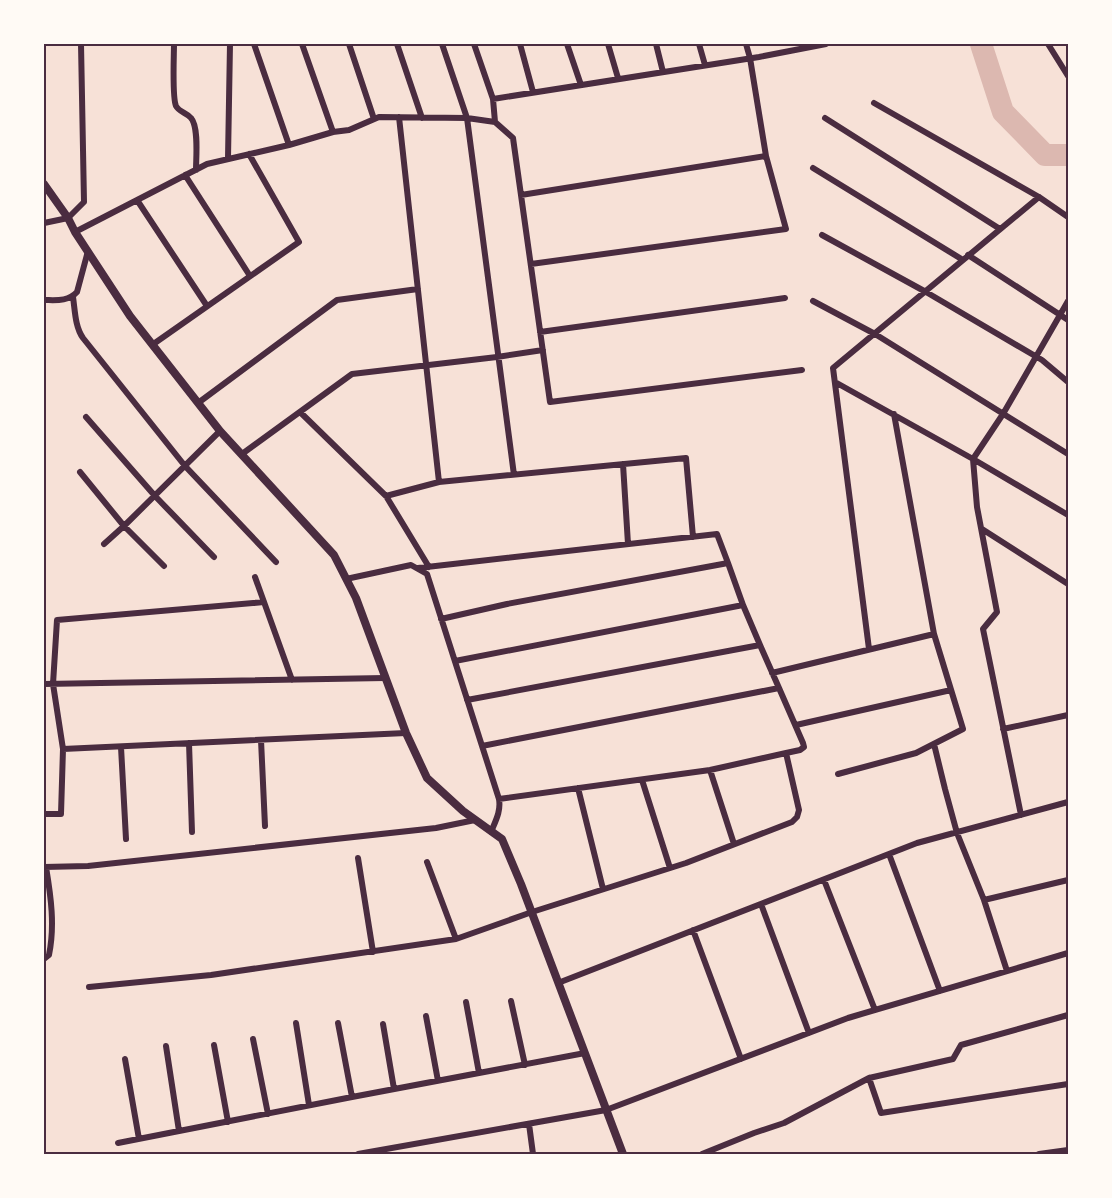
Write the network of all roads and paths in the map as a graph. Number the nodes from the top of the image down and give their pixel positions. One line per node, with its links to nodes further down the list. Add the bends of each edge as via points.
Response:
1 (81, 44): 47 (street, via 84,202)
2 (174, 44): 40 (street, via 174,96 176,106 191,118 194,126)
3 (230, 44): 38 (street)
4 (254, 44): 35 (street)
5 (302, 44): 34 (street)
6 (350, 44): 32 (street)
7 (397, 44): 29 (street)
8 (442, 44): 30 (street)
9 (474, 44): 26 (street)
10 (520, 44): 25 (street)
11 (567, 44): 24 (street)
12 (608, 44): 23 (street)
13 (656, 44): 21 (street)
14 (699, 44): 20 (street)
15 (746, 44): 19 (street)
16 (826, 44): 18 (street)
17 (1048, 44): 22 (street)
18 (792, 47): 19 (street)
19 (750, 58): 20 (street); 37 (street)
20 (705, 65): 21 (street)
21 (663, 72): 23 (street)
22 (1068, 76)
23 (618, 78): 24 (street)
24 (580, 85): 25 (street)
25 (533, 92): 26 (street)
26 (493, 99): 33 (street)
27 (873, 103): 44 (street)
28 (399, 117): 29 (street); 32 (street); 56 (street)
29 (422, 118): 30 (street)
30 (467, 118): 33 (street); 70 (street)
31 (825, 118): 49 (street)
32 (374, 119): 34 (street)
33 (495, 122): 43 (street, via 513,138)
34 (333, 132): 35 (street)
35 (289, 145): 36 (street)
36 (249, 154): 38 (street); 55 (street, via 299,242)
37 (766, 156): 43 (street); 54 (street, via 786,229)
38 (228, 158): 40 (street)
39 (813, 168): 53 (street)
40 (196, 170): 41 (street)
41 (185, 175): 45 (street); 55 (street)
42 (44, 184): 47 (street)
43 (521, 195): 54 (street)
44 (1039, 197): 46 (street); 49 (street)
45 (137, 200): 50 (street); 63 (street)
46 (1068, 217)
47 (68, 218): 48 (street); 50 (street)
48 (44, 223)
49 (1000, 230): 53 (street)
50 (75, 232): 52 (street)
51 (822, 235): 57 (street)
52 (88, 251): 58 (street); 68 (street)
53 (965, 257): 57 (street); 64 (street)
54 (531, 264): 66 (street)
55 (250, 276): 63 (street)
56 (418, 289): 72 (street); 76 (street, via 337,300)
57 (926, 292): 67 (street); 71 (street)
58 (73, 297): 60 (street); 86 (street, via 80,333)
59 (785, 298): 66 (street)
60 (44, 300)
61 (813, 301): 67 (street)
62 (1068, 301): 64 (street)
63 (207, 306): 68 (street)
64 (1060, 314): 65 (street); 71 (street)
65 (1068, 320)
66 (540, 332): 69 (street)
67 (874, 334): 74 (street, via 833,368); 79 (street)
68 (152, 345): 76 (street)
69 (543, 350): 70 (street); 73 (street, via 550,402)
70 (497, 357): 72 (street); 88 (street)
71 (1036, 357): 75 (street); 79 (street)
72 (426, 365): 77 (street, via 352,374); 89 (street)
73 (802, 370)
74 (835, 382): 78 (street); 112 (street)
75 (1068, 382)
76 (198, 403): 81 (street)
77 (300, 412): 82 (street); 91 (street)
78 (894, 414): 84 (street); 110 (street)
79 (1003, 414): 83 (street); 84 (street)
80 (86, 417): 90 (street)
81 (220, 430): 82 (street); 86 (street)
82 (242, 454): 105 (street, via 334,555)
83 (1068, 454)
84 (974, 459): 92 (street); 94 (street)
85 (623, 464): 88 (street); 95 (street, via 686,458); 97 (street)
86 (185, 466): 90 (street); 99 (street)
87 (80, 472): 93 (street)
88 (514, 475): 89 (street)
89 (439, 482): 91 (street)
90 (155, 496): 93 (street); 98 (street)
91 (386, 496): 102 (street)
92 (1068, 515)
93 (124, 526): 96 (street); 101 (street)
94 (982, 529): 106 (street); 124 (street, via 998,612 983,629)
95 (693, 537): 97 (street); 100 (street, via 717,534)
96 (104, 544)
97 (628, 544): 102 (street)
98 (214, 557)
99 (276, 562)
100 (728, 563): 108 (street); 109 (street)
101 (164, 566)
102 (429, 567): 103 (street)
103 (417, 568): 105 (street, via 411,565); 109 (street, via 427,574)
104 (255, 577): 107 (street)
105 (346, 579): 115 (street)
106 (1068, 584)
107 (264, 602): 116 (street); 118 (street, via 57,620)
108 (743, 605): 111 (street); 113 (street)
109 (441, 619): 113 (street)
110 (934, 634): 112 (street); 120 (street)
111 (760, 645): 114 (street); 121 (street)
112 (869, 649): 114 (street)
113 (455, 661): 121 (street)
114 (772, 673): 119 (street)
115 (385, 678): 116 (street); 125 (street)
116 (292, 680): 118 (street)
117 (44, 684): 118 (street)
118 (53, 684): 131 (street)
119 (779, 688): 123 (street); 129 (street)
120 (951, 690): 123 (street); 128 (street, via 963,729)
121 (467, 700): 129 (street)
122 (1068, 715): 124 (street)
123 (796, 725): 132 (street, via 804,747)
124 (1003, 729): 140 (street)
125 (406, 733): 126 (street); 141 (street, via 427,778)
126 (261, 740): 127 (street); 142 (street)
127 (189, 743): 130 (street); 143 (street)
128 (934, 744): 134 (street, via 916,753); 145 (street)
129 (482, 746): 137 (street)
130 (121, 747): 131 (street); 146 (street)
131 (63, 749): 139 (street, via 61,814)
132 (786, 753): 133 (street); 147 (street, via 798,817)
133 (710, 770): 135 (street); 147 (street)
134 (838, 774)
135 (642, 780): 136 (street); 152 (street)
136 (578, 788): 137 (street); 155 (street)
137 (499, 799): 144 (street, via 499,815)
138 (1068, 802): 140 (street)
139 (44, 814)
140 (1021, 815): 145 (street)
141 (475, 820): 144 (street); 151 (street, via 365,836)
142 (265, 826)
143 (192, 832)
144 (491, 832): 158 (street, via 502,839)
145 (957, 833): 148 (street); 156 (street)
146 (126, 839)
147 (734, 844): 152 (street)
148 (889, 854): 153 (street); 169 (street)
149 (357, 858): 163 (street)
150 (427, 862): 162 (street)
151 (45, 867): 160 (street)
152 (670, 868): 155 (street)
153 (824, 880): 157 (street); 172 (street)
154 (1068, 880): 156 (street)
155 (603, 889): 158 (street)
156 (984, 900): 166 (street)
157 (761, 904): 161 (street); 178 (street)
158 (532, 912): 162 (street); 167 (street)
159 (44, 914): 160 (street)
160 (52, 914): 165 (street, via 53,939)
161 (693, 930): 167 (street); 184 (street)
162 (456, 939): 163 (street)
163 (373, 952): 168 (street, via 211,975)
164 (1068, 953): 166 (street)
165 (44, 959)
166 (1007, 971): 169 (street)
167 (558, 983): 182 (street)
168 (89, 987)
169 (940, 991): 172 (street)
170 (512, 1001): 185 (street)
171 (466, 1002): 186 (street)
172 (875, 1010): 178 (street)
173 (1068, 1015): 187 (street, via 961,1045 953,1059)
174 (426, 1016): 188 (street)
175 (296, 1023): 192 (street)
176 (338, 1023): 191 (street)
177 (383, 1024): 190 (street)
178 (809, 1033): 184 (street)
179 (253, 1039): 194 (street)
180 (214, 1044): 195 (street)
181 (166, 1046): 197 (street)
182 (585, 1053): 185 (street); 193 (street)
183 (125, 1059): 198 (street)
184 (741, 1059): 193 (street)
185 (525, 1065): 186 (street)
186 (479, 1073): 188 (street)
187 (869, 1078): 189 (street, via 881,1113); 204 (street, via 784,1124)
188 (438, 1081): 190 (street)
189 (1068, 1084)
190 (394, 1089): 191 (street)
191 (352, 1097): 192 (street)
192 (309, 1105): 194 (street)
193 (606, 1110): 196 (street); 203 (street)
194 (268, 1114): 195 (street)
195 (228, 1122): 197 (street)
196 (529, 1124): 201 (street); 202 (street)
197 (179, 1131): 198 (street)
198 (139, 1139): 199 (street)
199 (118, 1143)
200 (1068, 1150): 205 (street)
201 (358, 1155)
202 (533, 1155)
203 (623, 1155)
204 (702, 1155)
205 (1039, 1155)

